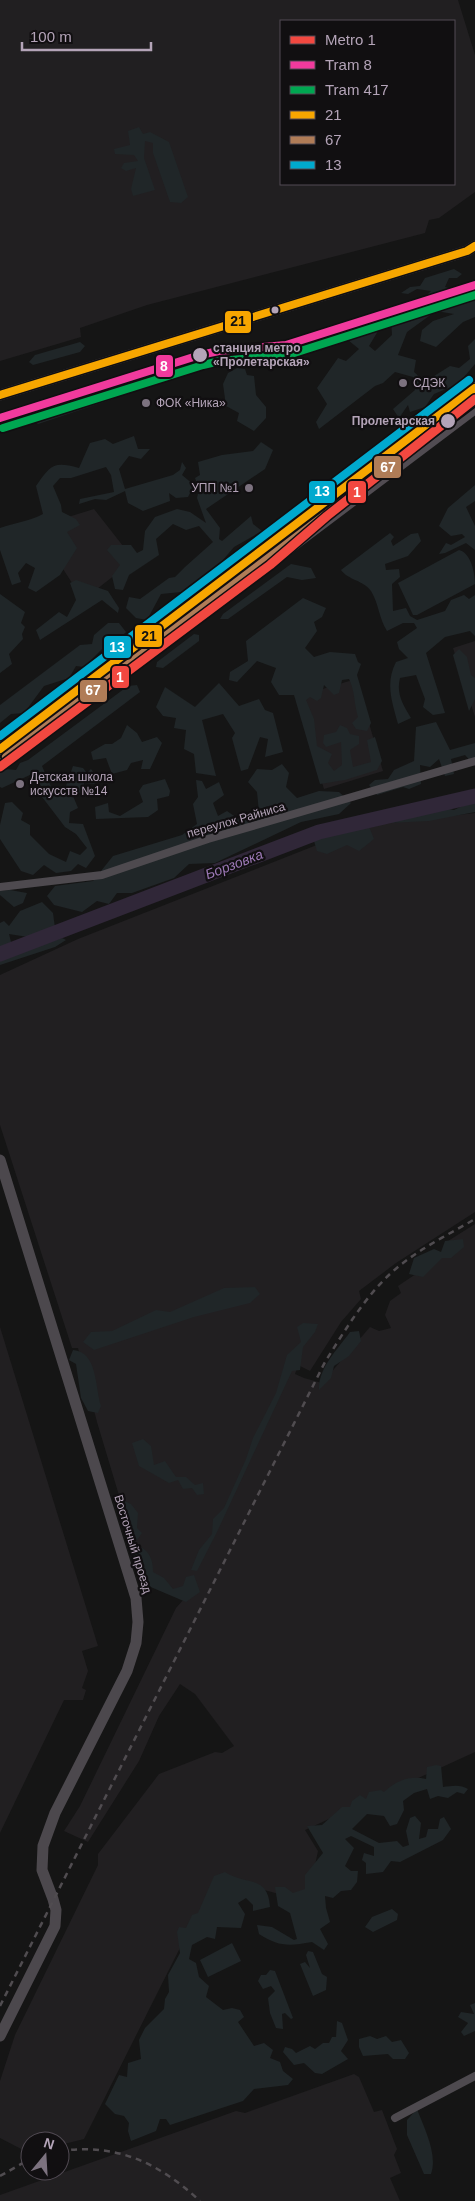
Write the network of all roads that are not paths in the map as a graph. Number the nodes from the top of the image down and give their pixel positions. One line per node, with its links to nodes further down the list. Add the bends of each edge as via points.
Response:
1 (472, 250): 3 (street)
2 (475, 388): 5 (main road)
3 (0, 394)
4 (475, 408): 7 (main road)
5 (0, 749)
6 (475, 761): 8 (street, переулок Райниса, via 208,839 102,875)
7 (0, 766)
8 (0, 887)
9 (0, 1160): 10 (street, Восточный проезд, via 136,1598 138,1622 128,1671 55,1813 42,1846 42,1870 54,1899 55,1926)
10 (0, 2036)
11 (475, 2076): 12 (street)
12 (395, 2118)

